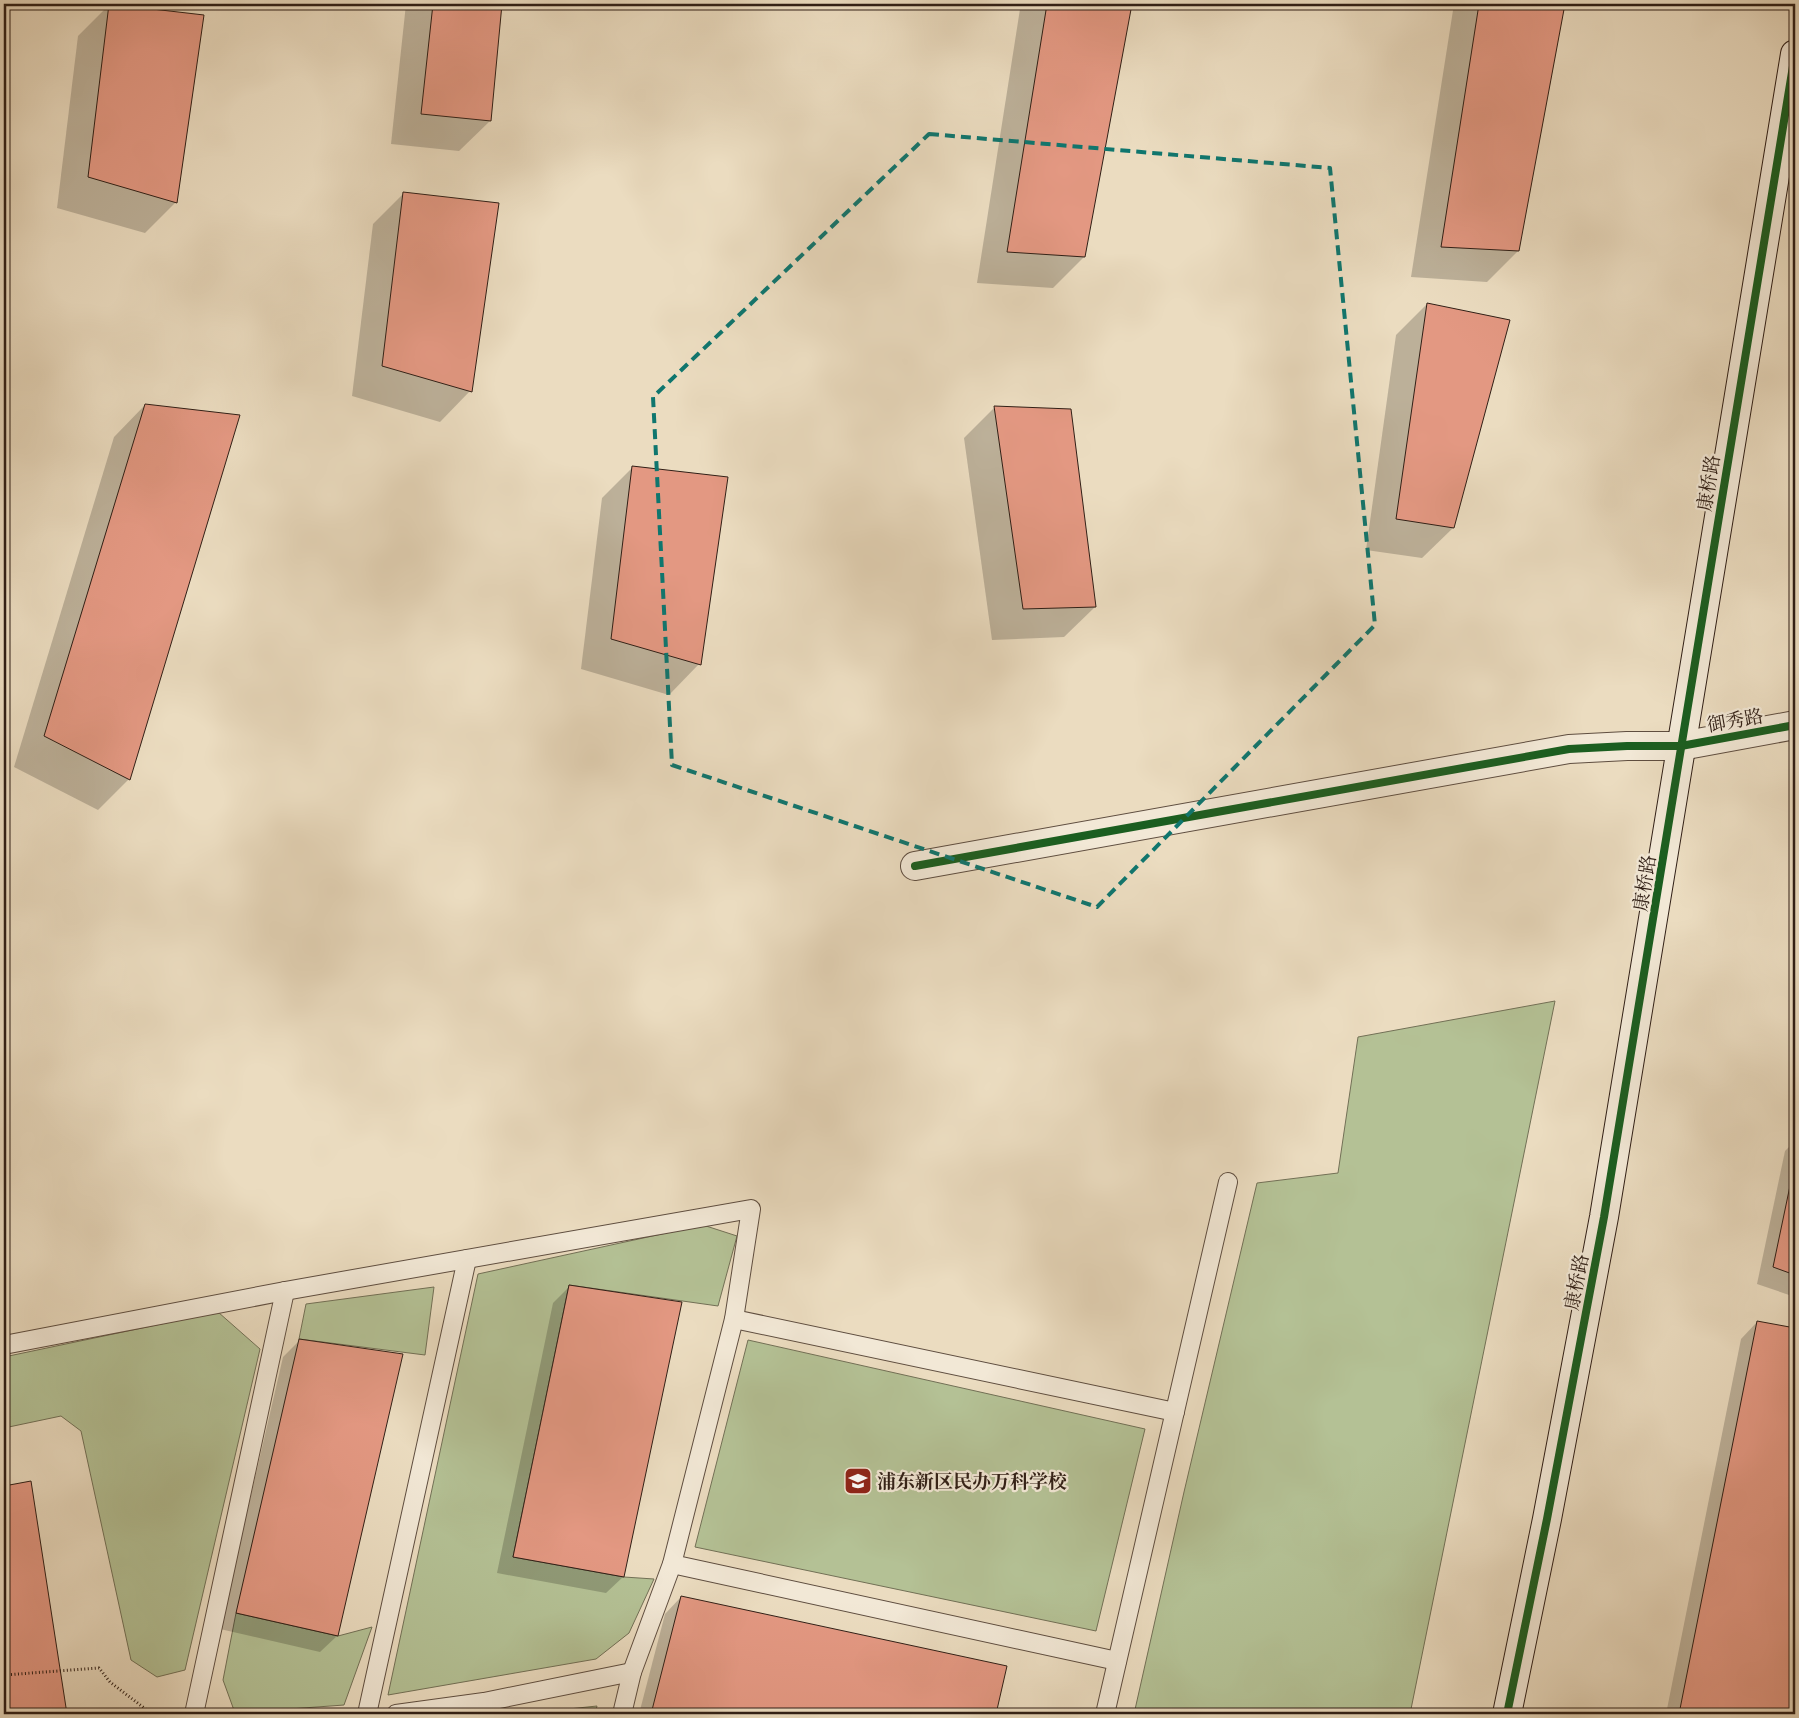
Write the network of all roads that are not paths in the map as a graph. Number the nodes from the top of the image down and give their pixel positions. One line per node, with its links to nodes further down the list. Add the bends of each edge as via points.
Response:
1 (1795, 54): 3 (main road, 康桥路)
2 (1795, 725): 3 (main road, 御秀路)
3 (1681, 746): 4 (main road, 御秀路, via 1569,749); 20 (main road, 康桥路, via 1604,1217)
4 (915, 866)
5 (1228, 1182): 10 (lane)
6 (467, 1259): 7 (lane); 8 (lane, via 751,1209); 16 (lane)
7 (285, 1291): 9 (lane); 15 (lane)
8 (734, 1319): 10 (lane); 11 (lane)
9 (4, 1345)
10 (1175, 1412): 12 (lane)
11 (672, 1564): 12 (lane); 13 (lane)
12 (1117, 1661): 19 (lane)
13 (632, 1672): 14 (lane); 18 (lane)
14 (483, 1708): 17 (lane)
15 (194, 1714)
16 (367, 1714)
17 (396, 1714)
18 (622, 1714)
19 (1105, 1714)
20 (1507, 1714)

